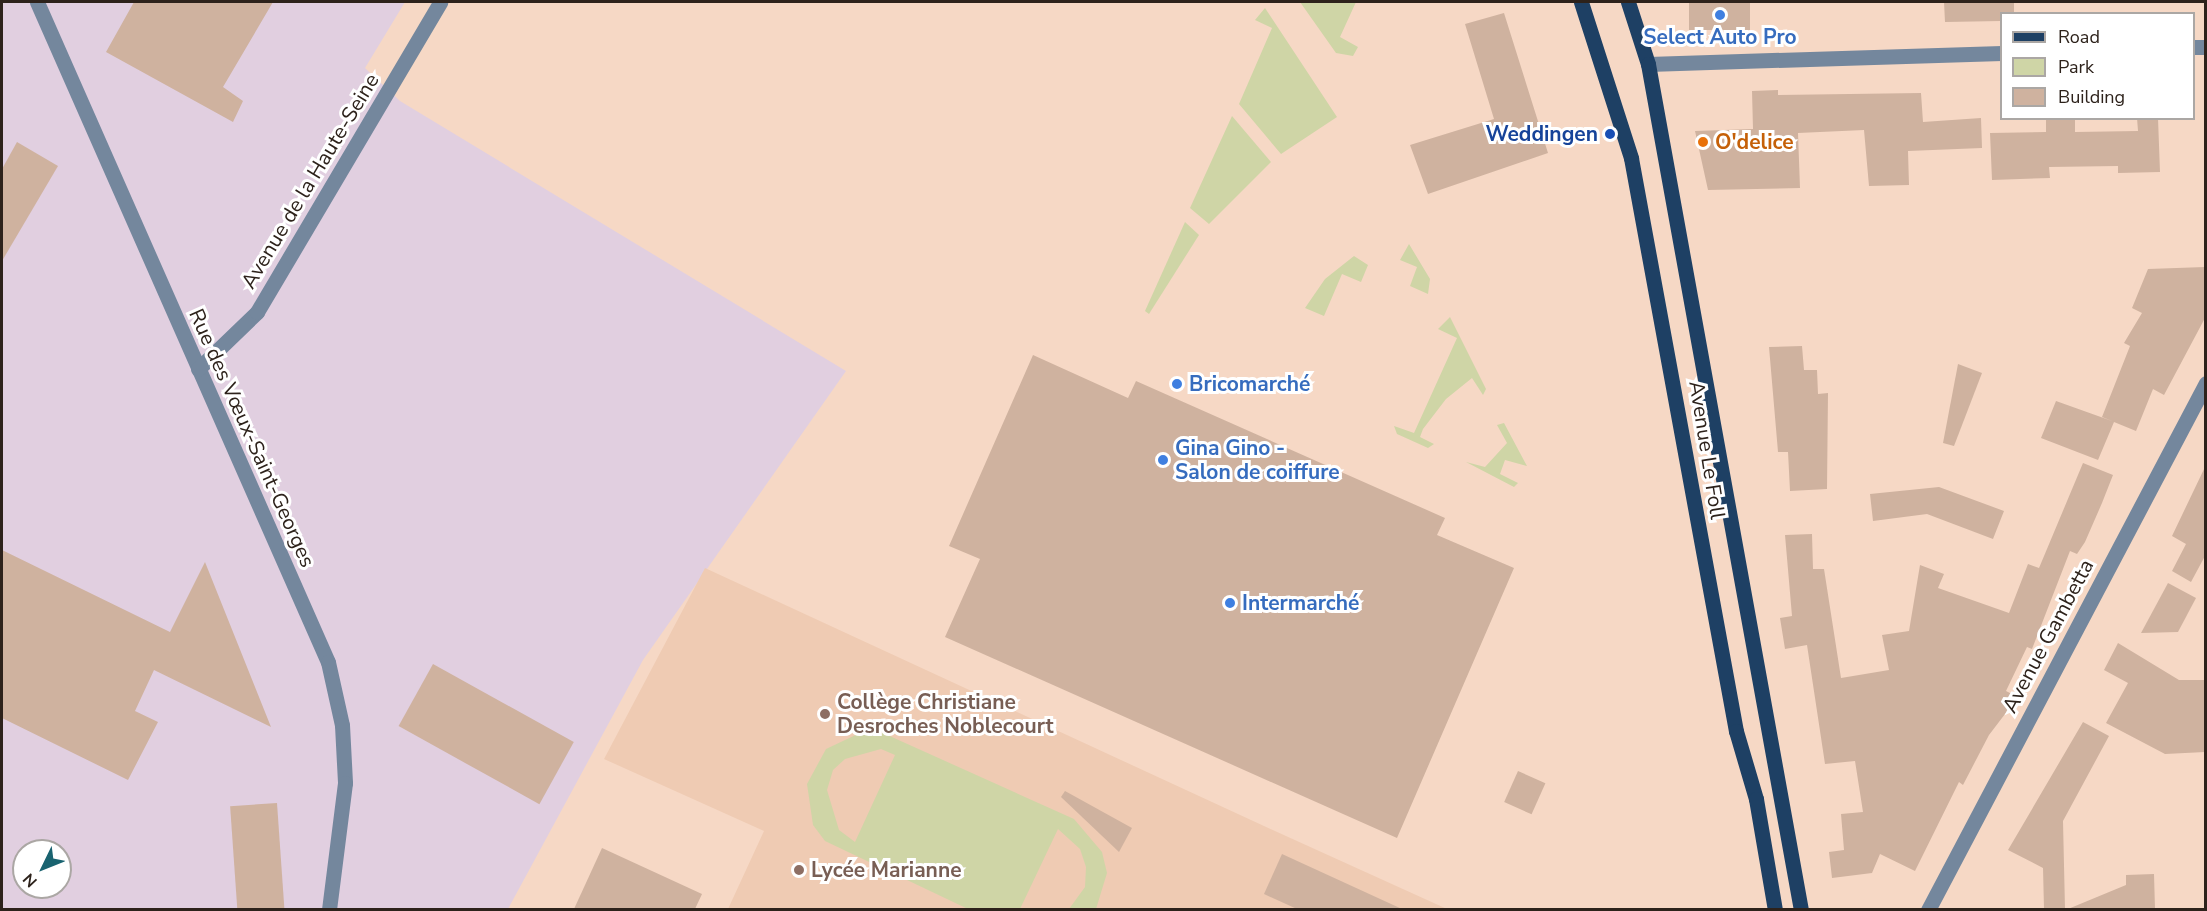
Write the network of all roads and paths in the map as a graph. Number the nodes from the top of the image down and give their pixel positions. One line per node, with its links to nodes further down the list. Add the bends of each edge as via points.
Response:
1 (37, 2): 7 (street, Rue des Vœux-Saint-Georges)
2 (440, 2): 7 (street, Avenue de la Haute-Seine, via 257,312)
3 (1581, 2): 10 (main road, Avenue Le Foll, via 1631,158 1734,720 1756,799)
4 (1628, 2): 6 (main road, Avenue Le Foll)
5 (2000, 53): 6 (street)
6 (1648, 64): 11 (main road, Avenue Le Foll)
7 (198, 369): 9 (street, Rue des Vœux-Saint-Georges, via 328,662 337,693 345,783)
8 (2205, 383): 12 (street, Avenue Gambetta)
9 (329, 909)
10 (1774, 909)
11 (1801, 909)
12 (1929, 909)

